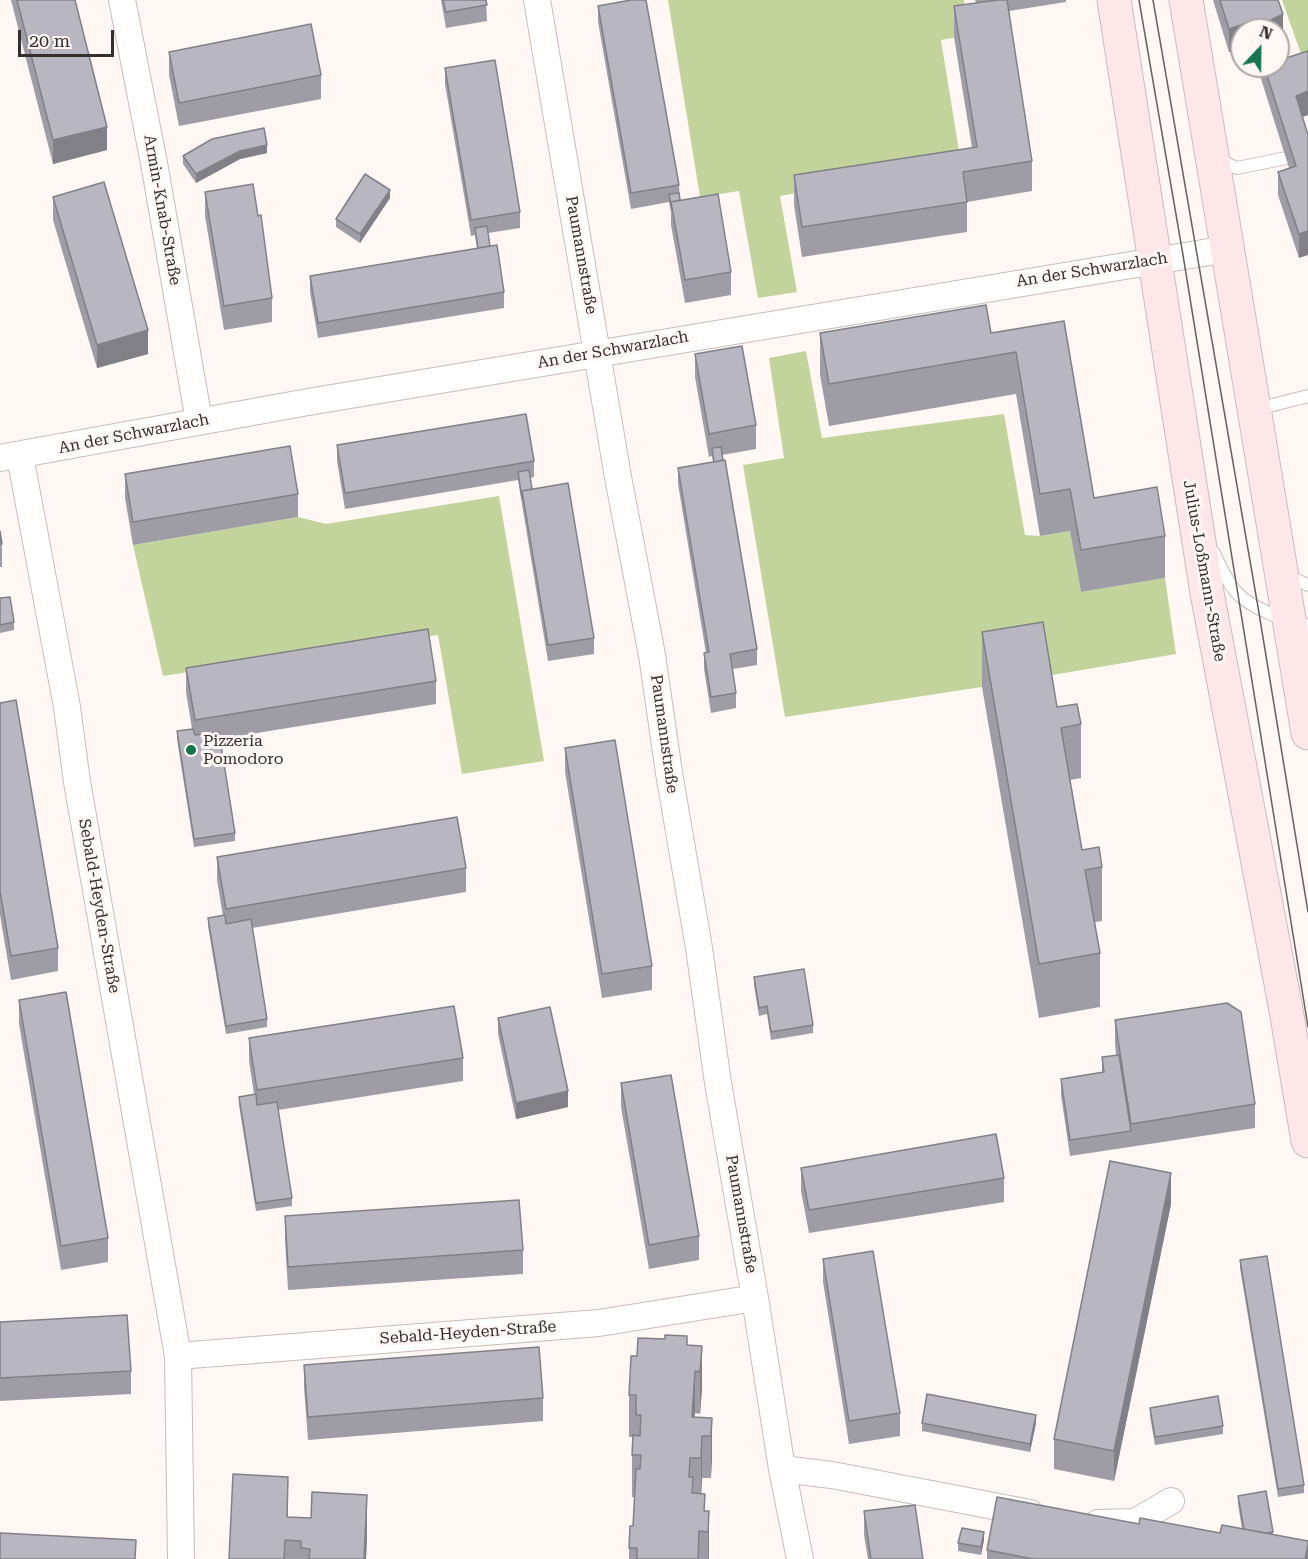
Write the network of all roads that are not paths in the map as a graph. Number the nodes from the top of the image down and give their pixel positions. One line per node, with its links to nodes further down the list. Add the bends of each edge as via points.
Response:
1 (122, 0): 12 (street, Armin-Knab-Straße)
2 (537, 0): 9 (street, Paumannstraße)
3 (1114, 0): 8 (main road, Julius-Loßmann-Straße)
4 (1186, 0): 5 (main road)
5 (1212, 157): 6 (lane, via 1237,168); 7 (main road)
6 (1286, 158)
7 (1227, 249): 8 (street, An der Schwarzlach); 11 (main road)
8 (1153, 259): 9 (street, An der Schwarzlach); 14 (main road, Julius-Loßmann-Straße)
9 (598, 352): 12 (street, An der Schwarzlach); 19 (street, Paumannstraße, via 652,655)
10 (1308, 396): 11 (lane)
11 (1252, 410): 15 (main road)
12 (199, 421): 13 (street, An der Schwarzlach)
13 (10, 457): 20 (street, Sebald-Heyden-Straße, via 67,707)
14 (1193, 508): 16 (lane, via 1219,565 1237,593 1258,607); 18 (main road, Julius-Loßmann-Straße)
15 (1294, 579): 16 (main road)
16 (1299, 624): 17 (main road)
17 (1308, 733)
18 (1308, 1141)
19 (755, 1298): 20 (street, Sebald-Heyden-Straße, via 599,1323); 21 (street, Paumannstraße)
20 (178, 1356): 23 (street, Sebald-Heyden-Straße)
21 (782, 1469): 22 (street, via 1084,1523 1135,1522); 24 (street, Paumannstraße)
22 (1171, 1501)
23 (181, 1559)
24 (800, 1559)

